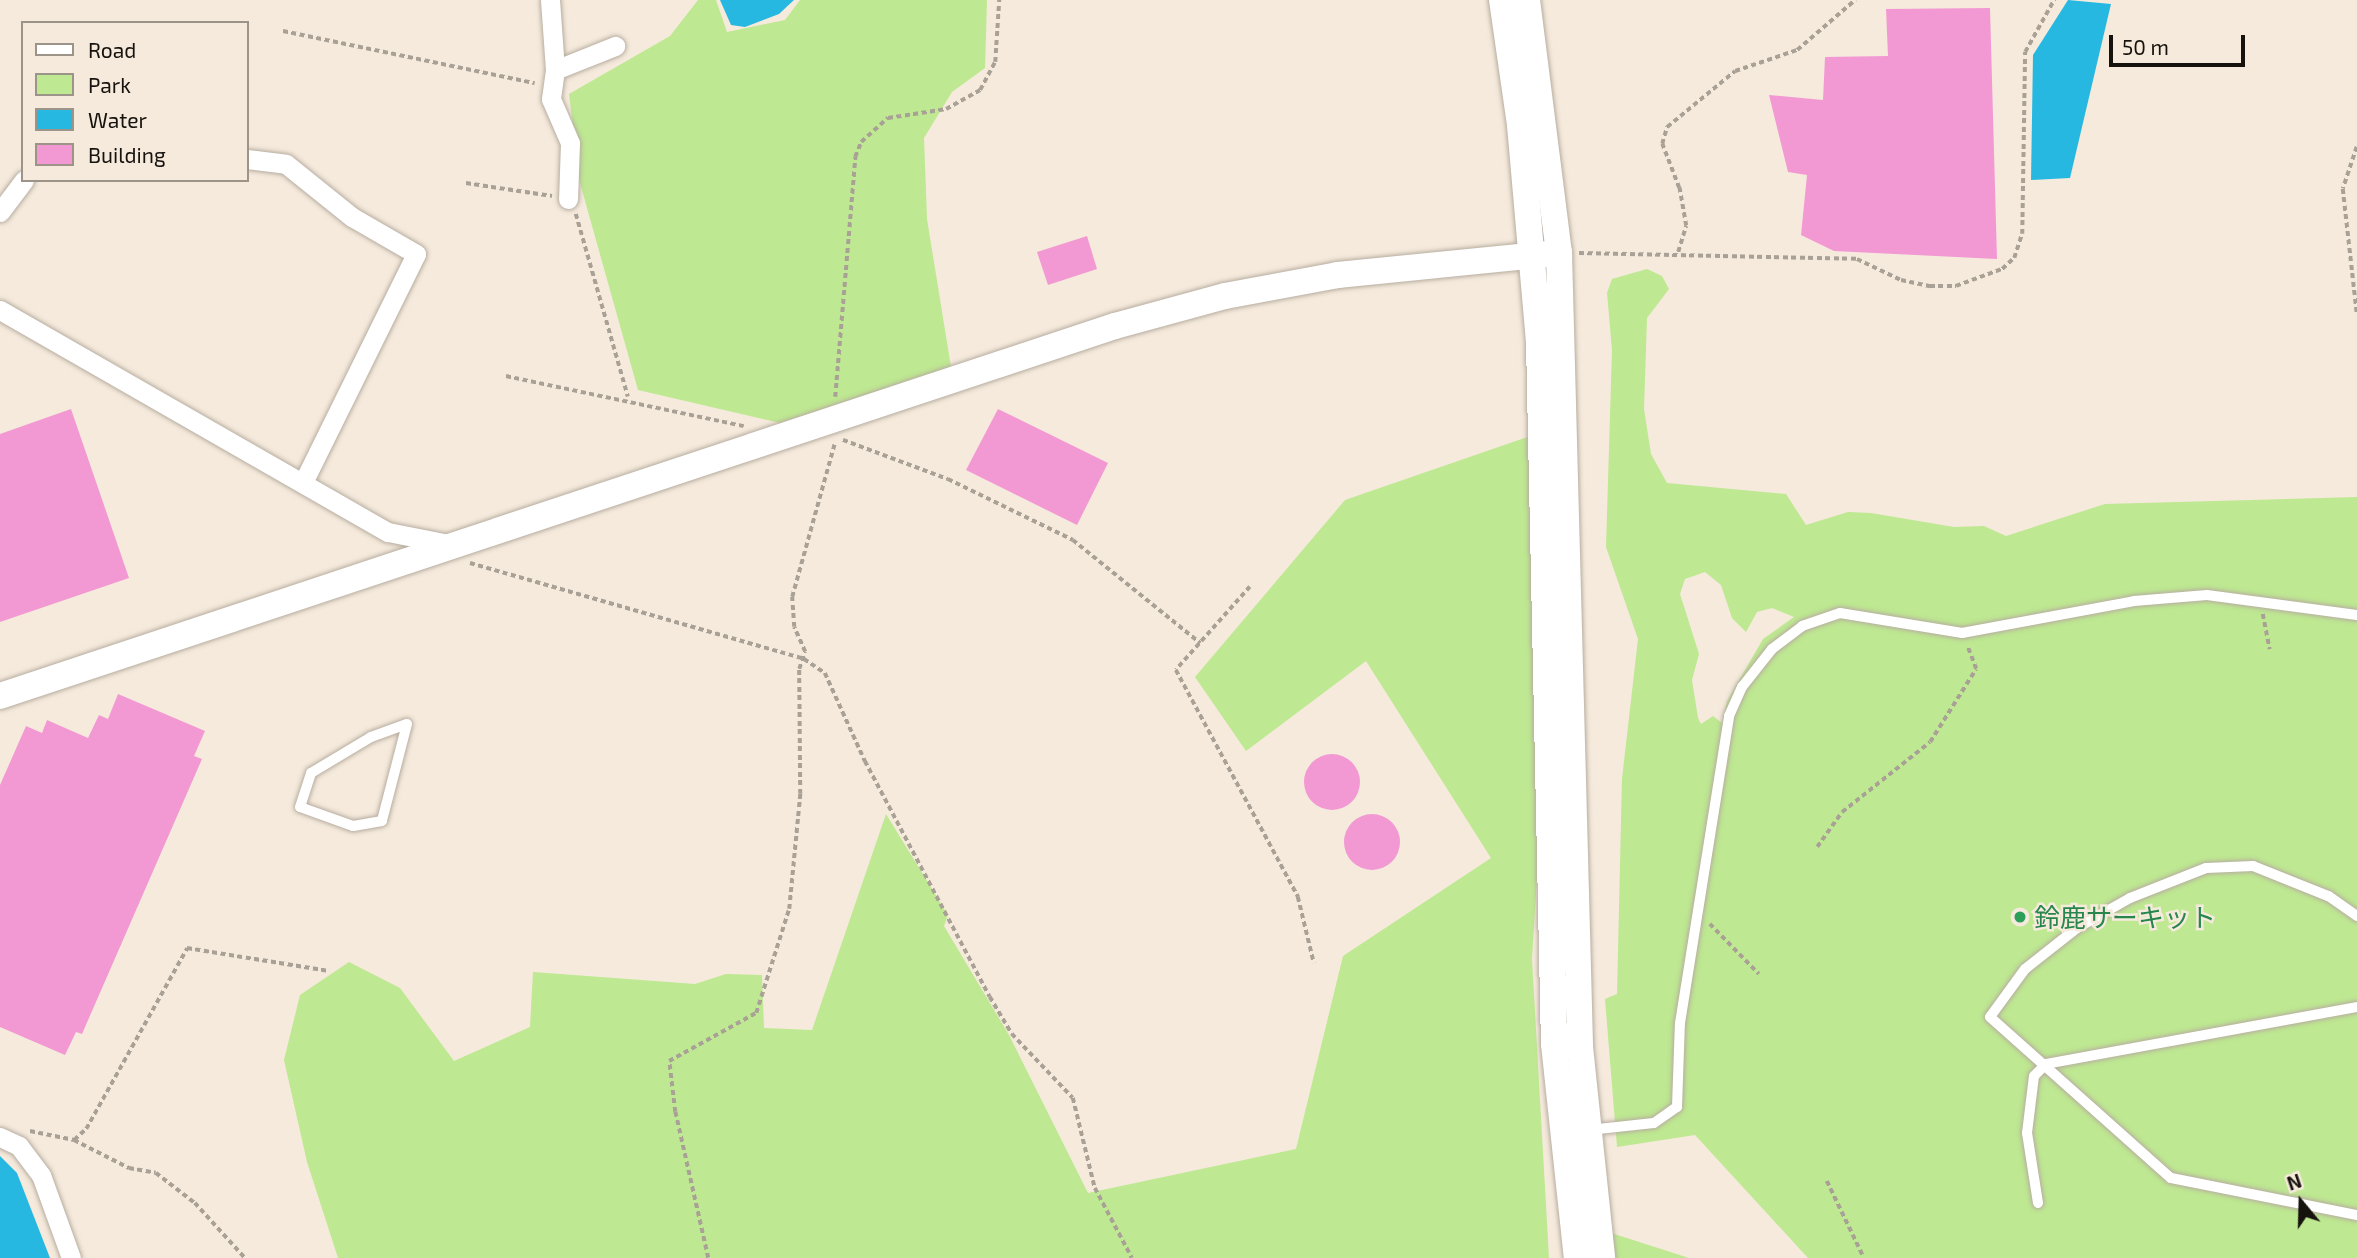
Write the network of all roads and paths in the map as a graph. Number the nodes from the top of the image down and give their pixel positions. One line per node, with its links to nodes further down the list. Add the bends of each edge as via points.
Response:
1 (550, 0): 9 (street)
2 (999, 0): 23 (path, via 995,62 980,90 946,109 888,118 861,142 855,158)
3 (1502, 0): 18 (street)
4 (1527, 0): 17 (street)
5 (1855, 0): 16 (path, via 1797,50 1735,71 1667,127 1662,144 1679,188 1686,226)
6 (2054, 0): 16 (path, via 2025,52 2022,234 2014,258 2003,269 1956,286 1930,286 1901,280 1857,259)
7 (283, 31): 9 (path)
8 (615, 46): 9 (street)
9 (554, 78): 14 (street, via 551,99 569,143)
10 (2357, 147): 20 (path, via 2343,189)
11 (248, 159): 25 (street, via 286,164 352,217 416,254)
12 (22, 182): 15 (street)
13 (466, 183): 14 (path)
14 (568, 199): 22 (path)
15 (0, 212)
16 (1678, 252): 17 (path)
17 (1559, 253): 18 (street); 44 (street)
18 (1532, 254): 23 (street, via 1413,265 1225,296); 55 (street, via 1539,342 1554,1044)
19 (0, 310): 25 (street)
20 (2357, 313)
21 (506, 376): 22 (path)
22 (628, 397): 24 (path)
23 (834, 429): 24 (street); 31 (path, via 1073,540); 33 (path, via 794,583 794,627)
24 (784, 436): 26 (street)
25 (303, 483): 26 (street, via 388,532)
26 (459, 553): 33 (path); 34 (street)
27 (1250, 587): 31 (path)
28 (2260, 598): 29 (lane); 30 (lane, via 2207,595 2134,601); 32 (path)
29 (2357, 615)
30 (1962, 633): 36 (path, via 1976,669 1930,742 1842,812); 37 (lane, via 1840,612 1802,626 1772,649 1742,687 1729,716)
31 (1200, 643): 39 (path, via 1176,670 1298,897)
32 (2270, 649)
33 (804, 659): 53 (path, via 799,669 800,794 789,909 756,1013 669,1061 674,1112); 54 (path, via 825,673 865,761 1012,1034 1073,1098 1095,1188)
34 (0, 696)
35 (407, 724): 35 (lane, via 371,737 311,773 300,807 353,826 382,821)
36 (1818, 847)
37 (1696, 910): 41 (path); 44 (lane, via 1674,1113 1630,1128)
38 (2357, 916): 43 (lane, via 2328,896 2253,866 2206,868 2130,898 2077,928 2025,969 1990,1017)
39 (1314, 963)
40 (329, 971): 47 (path, via 187,948 86,1129)
41 (1759, 974)
42 (2357, 1007): 43 (lane)
43 (2046, 1064): 49 (lane, via 2034,1076 2027,1133); 50 (lane, via 2171,1178)
44 (1585, 1130): 56 (street)
45 (20, 1132): 47 (path)
46 (0, 1137): 51 (street, via 19,1146 41,1175)
47 (74, 1140): 52 (path, via 172,1184)
48 (1827, 1181): 57 (path)
49 (2038, 1203)
50 (2357, 1215)
51 (71, 1258)
52 (245, 1258)
53 (708, 1258)
54 (1132, 1258)
55 (1577, 1258)
56 (1602, 1258)
57 (1864, 1258)

